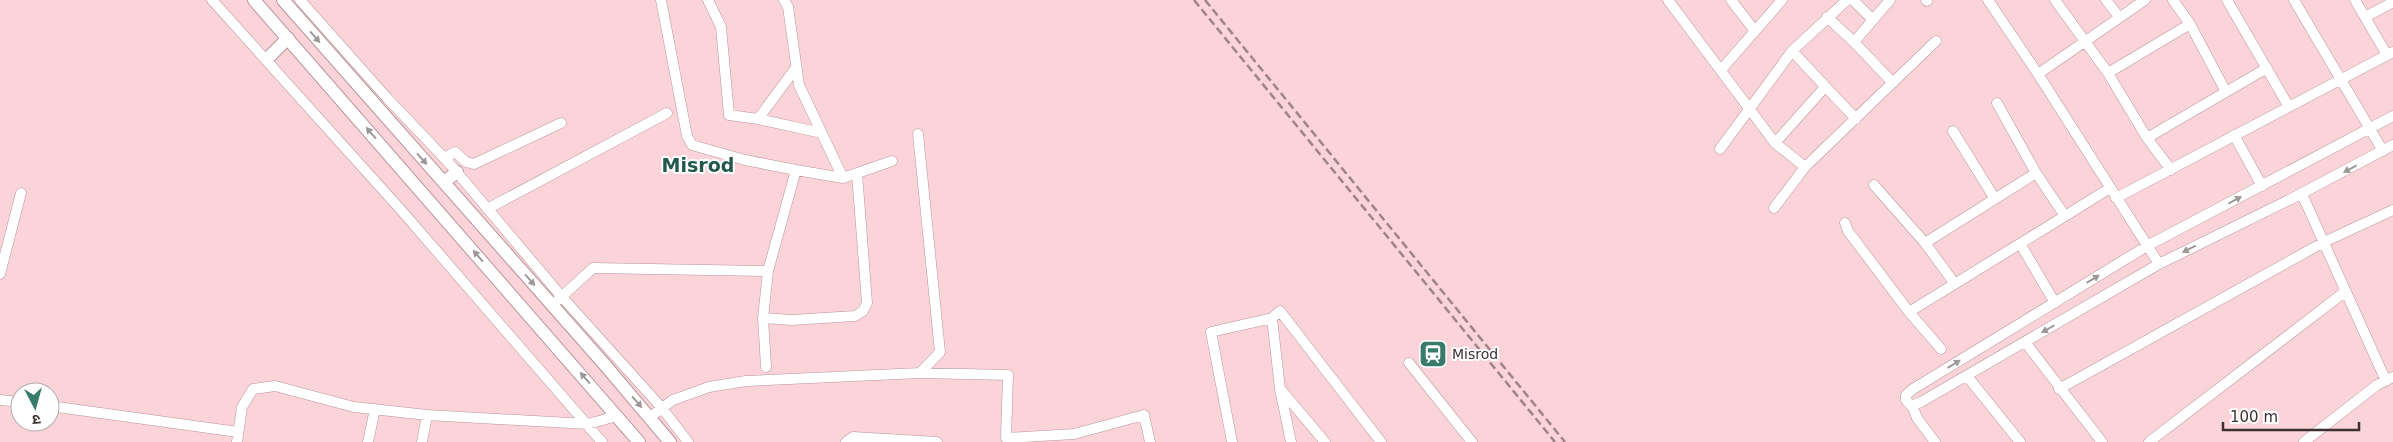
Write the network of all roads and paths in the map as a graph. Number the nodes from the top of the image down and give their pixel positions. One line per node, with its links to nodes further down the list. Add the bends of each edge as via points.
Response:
1 (212, 0): 35 (street)
2 (254, 0): 29 (main road)
3 (283, 0): 72 (main road, one-way to 72)
4 (300, 0): 63 (street)
5 (661, 0): 66 (street, via 687,136 692,145)
6 (708, 0): 50 (street, via 720,27 729,115)
7 (784, 0): 37 (street, via 788,7)
8 (1668, 0): 38 (street)
9 (1730, 0): 28 (street)
10 (1782, 0): 28 (street)
11 (1847, 0): 23 (street)
12 (1854, 0): 26 (street)
13 (1890, 0): 26 (street)
14 (1988, 0): 40 (street)
15 (2055, 0): 31 (street)
16 (2106, 0): 24 (street)
17 (2145, 0): 24 (street)
18 (2173, 0): 27 (street)
19 (2227, 0): 36 (street)
20 (2294, 0): 41 (street)
21 (2355, 0): 25 (street)
22 (2393, 2): 25 (street)
23 (1827, 17): 32 (street); 33 (street)
24 (2119, 17): 31 (street)
25 (2366, 17): 34 (street)
26 (1873, 20): 32 (street)
27 (2190, 24): 39 (street); 44 (street)
28 (1755, 31): 38 (street)
29 (288, 38): 35 (main road); 114 (main road, one-way to 29)
30 (1936, 41): 42 (street)
31 (2084, 41): 39 (street); 40 (street)
32 (1854, 42): 42 (street)
33 (1792, 51): 43 (street); 47 (street)
34 (2390, 53): 41 (street)
35 (267, 59): 116 (street)
36 (2267, 68): 44 (street); 46 (street)
37 (796, 69): 50 (street); 55 (street, via 799,85)
38 (1721, 70): 47 (street)
39 (2108, 73): 58 (street)
40 (2038, 74): 75 (street)
41 (2341, 79): 46 (street); 53 (street)
42 (1893, 84): 51 (street)
43 (1825, 88): 51 (street); 59 (street)
44 (2225, 90): 58 (street)
45 (1997, 103): 70 (street)
46 (2289, 107): 57 (street)
47 (1750, 109): 59 (street); 61 (street)
48 (667, 113): 81 (street)
49 (2393, 116): 53 (street)
50 (758, 119): 55 (street)
51 (1856, 119): 65 (street)
52 (561, 123): 63 (street, via 474,164 466,162 455,152)
53 (2370, 128): 62 (street); 74 (street)
54 (1953, 131): 79 (street)
55 (822, 133): 71 (street)
56 (918, 134): 104 (street, via 940,352)
57 (2234, 135): 67 (street); 74 (street)
58 (2147, 138): 67 (street)
59 (1775, 143): 65 (street)
60 (2393, 145): 62 (street)
61 (1720, 149)
62 (2383, 151): 77 (street, one-way to 77)
63 (444, 158): 68 (street)
64 (892, 160): 69 (street)
65 (1805, 168): 80 (street)
66 (796, 170): 71 (street); 90 (street)
67 (2171, 170): 78 (street)
68 (457, 172): 72 (main road); 81 (street)
69 (858, 173): 71 (street); 98 (street, via 867,303 863,311 846,317)
70 (2036, 173): 79 (street); 83 (street)
71 (843, 178)
72 (444, 182): 96 (main road, one-way to 96)
73 (1874, 185): 86 (street)
74 (2262, 186): 88 (street, one-way to 74)
75 (2110, 188): 78 (street); 83 (street)
76 (21, 193): 91 (street)
77 (2302, 194): 85 (street); 89 (street, one-way to 89)
78 (2116, 198): 88 (street)
79 (1995, 199): 86 (street)
80 (1774, 208)
81 (487, 209): 94 (street)
82 (2393, 210): 85 (street)
83 (2065, 216): 87 (street)
84 (1845, 223): 97 (street)
85 (2324, 242): 93 (street); 108 (street)
86 (1925, 244): 92 (street)
87 (2021, 245): 92 (street); 95 (street)
88 (2147, 246): 89 (street); 95 (street, one-way to 88)
89 (2159, 264): 100 (street, one-way to 100)
90 (768, 271): 94 (street, via 592,268); 98 (street)
91 (0, 274)
92 (1955, 284): 97 (street)
93 (2346, 292): 106 (street); 135 (street)
94 (562, 296): 96 (street); 111 (street)
95 (2055, 303): 109 (street, one-way to 95, via 1906,400 1912,389)
96 (552, 306): 115 (main road, one-way to 115)
97 (1909, 312): 101 (street)
98 (763, 318): 103 (street)
99 (1272, 318): 107 (street); 127 (street, via 1211,332); 130 (street, via 1280,311)
100 (2024, 342): 105 (street); 108 (street)
101 (1940, 349)
102 (1409, 363): 131 (street)
103 (766, 367)
104 (920, 372): 111 (street, via 746,381 709,387 673,400); 126 (street, via 1008,375 1006,438 1074,434 1144,415)
105 (1967, 376): 109 (street); 133 (street)
106 (2389, 379): 136 (street)
107 (1280, 389): 128 (street); 129 (street)
108 (2059, 389): 134 (street)
109 (1912, 405): 132 (street, via 1917,418)
110 (60, 408): 117 (street)
111 (662, 408): 115 (street); 123 (street)
112 (375, 409): 113 (street); 117 (street, via 354,407 275,386 254,389 242,407); 118 (street)
113 (426, 415): 116 (street); 119 (street)
114 (617, 416): 116 (street); 121 (main road)
115 (650, 417): 122 (main road)
116 (588, 424): 120 (street)
117 (237, 437)
118 (368, 442)
119 (422, 442)
120 (602, 442)
121 (639, 442)
122 (670, 442)
123 (688, 442)
124 (846, 442): 125 (street, via 853,437)
125 (937, 442)
126 (1150, 442)
127 (1232, 442)
128 (1291, 442)
129 (1325, 442)
130 (1381, 442)
131 (1472, 442)
132 (1935, 442)
133 (2020, 442)
134 (2102, 442)
135 (2149, 442)
136 (2304, 442)

